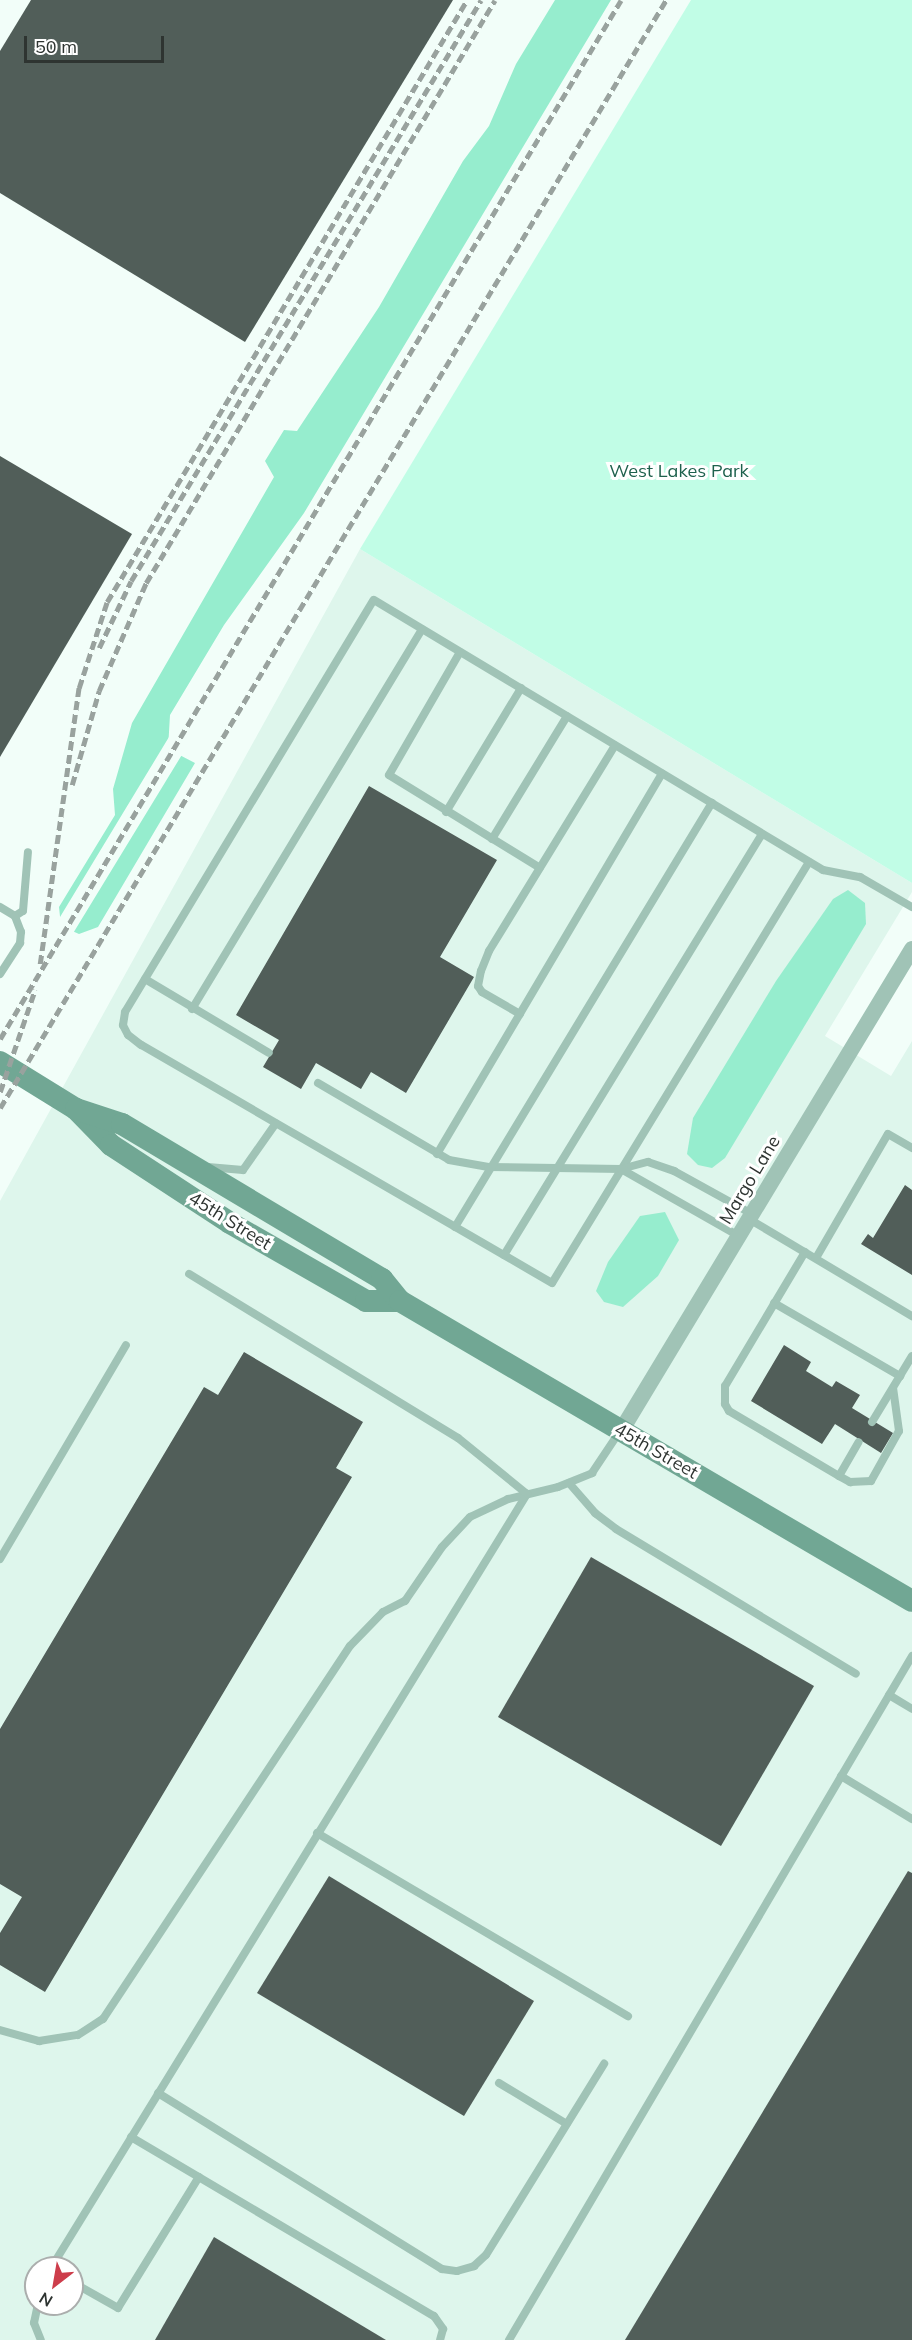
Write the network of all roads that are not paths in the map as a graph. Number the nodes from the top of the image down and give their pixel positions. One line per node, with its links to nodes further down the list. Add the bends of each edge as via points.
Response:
1 (423, 629): 2 (lane); 19 (lane, via 374,600); 20 (lane)
2 (460, 652): 3 (lane); 8 (lane, via 389,775)
3 (521, 688): 4 (lane); 8 (lane)
4 (567, 716): 5 (lane); 10 (lane)
5 (615, 745): 6 (lane); 13 (lane)
6 (662, 774): 7 (lane); 21 (lane)
7 (712, 803): 9 (lane); 30 (lane)
8 (446, 812): 10 (lane)
9 (762, 834): 12 (lane); 31 (lane)
10 (492, 839): 13 (lane)
11 (28, 852): 16 (lane, via 23,911)
12 (809, 862): 15 (lane, via 823,870 860,877); 32 (lane)
13 (540, 868): 21 (lane, via 489,951 478,986)
14 (0, 908): 16 (lane)
15 (912, 908)
16 (15, 916): 18 (lane, via 20,943)
17 (912, 949): 33 (street, Margo Lane)
18 (0, 975)
19 (145, 979): 20 (lane); 26 (lane, via 125,1012 123,1025 128,1035)
20 (192, 1010): 22 (lane)
21 (520, 1014): 28 (lane)
22 (269, 1053)
23 (0, 1062): 25 (main road, 45th Street)
24 (318, 1083): 28 (lane)
25 (76, 1109): 29 (main road, 45th Street, via 122,1124); 40 (main road, 45th Street, via 111,1145 230,1223 366,1301)
26 (276, 1123): 29 (lane, via 243,1170); 34 (lane)
27 (912, 1148): 38 (lane, via 888,1134)
28 (437, 1154): 30 (lane)
29 (189, 1164): 40 (main road, 45th Street, via 382,1279)
30 (488, 1167): 31 (lane); 34 (lane)
31 (559, 1168): 32 (lane); 37 (lane)
32 (621, 1169): 33 (lane, via 648,1162 674,1171); 35 (lane); 37 (lane, via 552,1283)
33 (750, 1216): 35 (street, Margo Lane); 36 (lane)
34 (455, 1227): 37 (lane)
35 (739, 1236): 48 (street, Margo Lane)
36 (805, 1252): 38 (lane); 41 (lane)
37 (504, 1255)
38 (816, 1258): 42 (lane)
39 (189, 1274): 52 (lane, via 458,1438)
40 (400, 1301): 48 (main road, 45th Street)
41 (774, 1303): 45 (lane); 50 (lane, via 724,1386 725,1404 729,1411)
42 (912, 1316)
43 (126, 1345): 53 (lane)
44 (912, 1356): 45 (lane)
45 (900, 1376): 46 (lane)
46 (893, 1388): 47 (lane); 50 (lane, via 898,1431 871,1480 850,1482)
47 (872, 1422)
48 (621, 1431): 51 (lane, via 592,1473); 54 (main road, 45th Street)
49 (859, 1442): 50 (lane)
50 (839, 1476)
51 (569, 1483): 52 (lane); 56 (lane, via 595,1513 616,1529)
52 (527, 1494): 61 (lane); 63 (lane, via 470,1516 442,1547 405,1601 383,1612 350,1646 103,2019 78,2035 39,2042)
53 (0, 1559)
54 (912, 1601)
55 (912, 1656): 57 (lane)
56 (856, 1674)
57 (889, 1695): 58 (lane); 59 (lane)
58 (912, 1709)
59 (841, 1776): 60 (lane); 75 (lane)
60 (912, 1819)
61 (317, 1833): 62 (lane); 66 (lane)
62 (628, 2016)
63 (0, 2030)
64 (604, 2064): 67 (lane)
65 (499, 2083): 67 (lane)
66 (158, 2093): 67 (lane, via 442,2269 457,2271 474,2266 486,2255); 68 (lane)
67 (567, 2124)
68 (131, 2137): 69 (lane); 70 (lane)
69 (199, 2177): 71 (lane, via 118,2308); 74 (lane, via 434,2316 442,2329)
70 (58, 2256)
71 (84, 2289)
72 (36, 2316): 73 (lane, via 34,2324)
73 (41, 2340)
74 (440, 2340)
75 (509, 2340)

